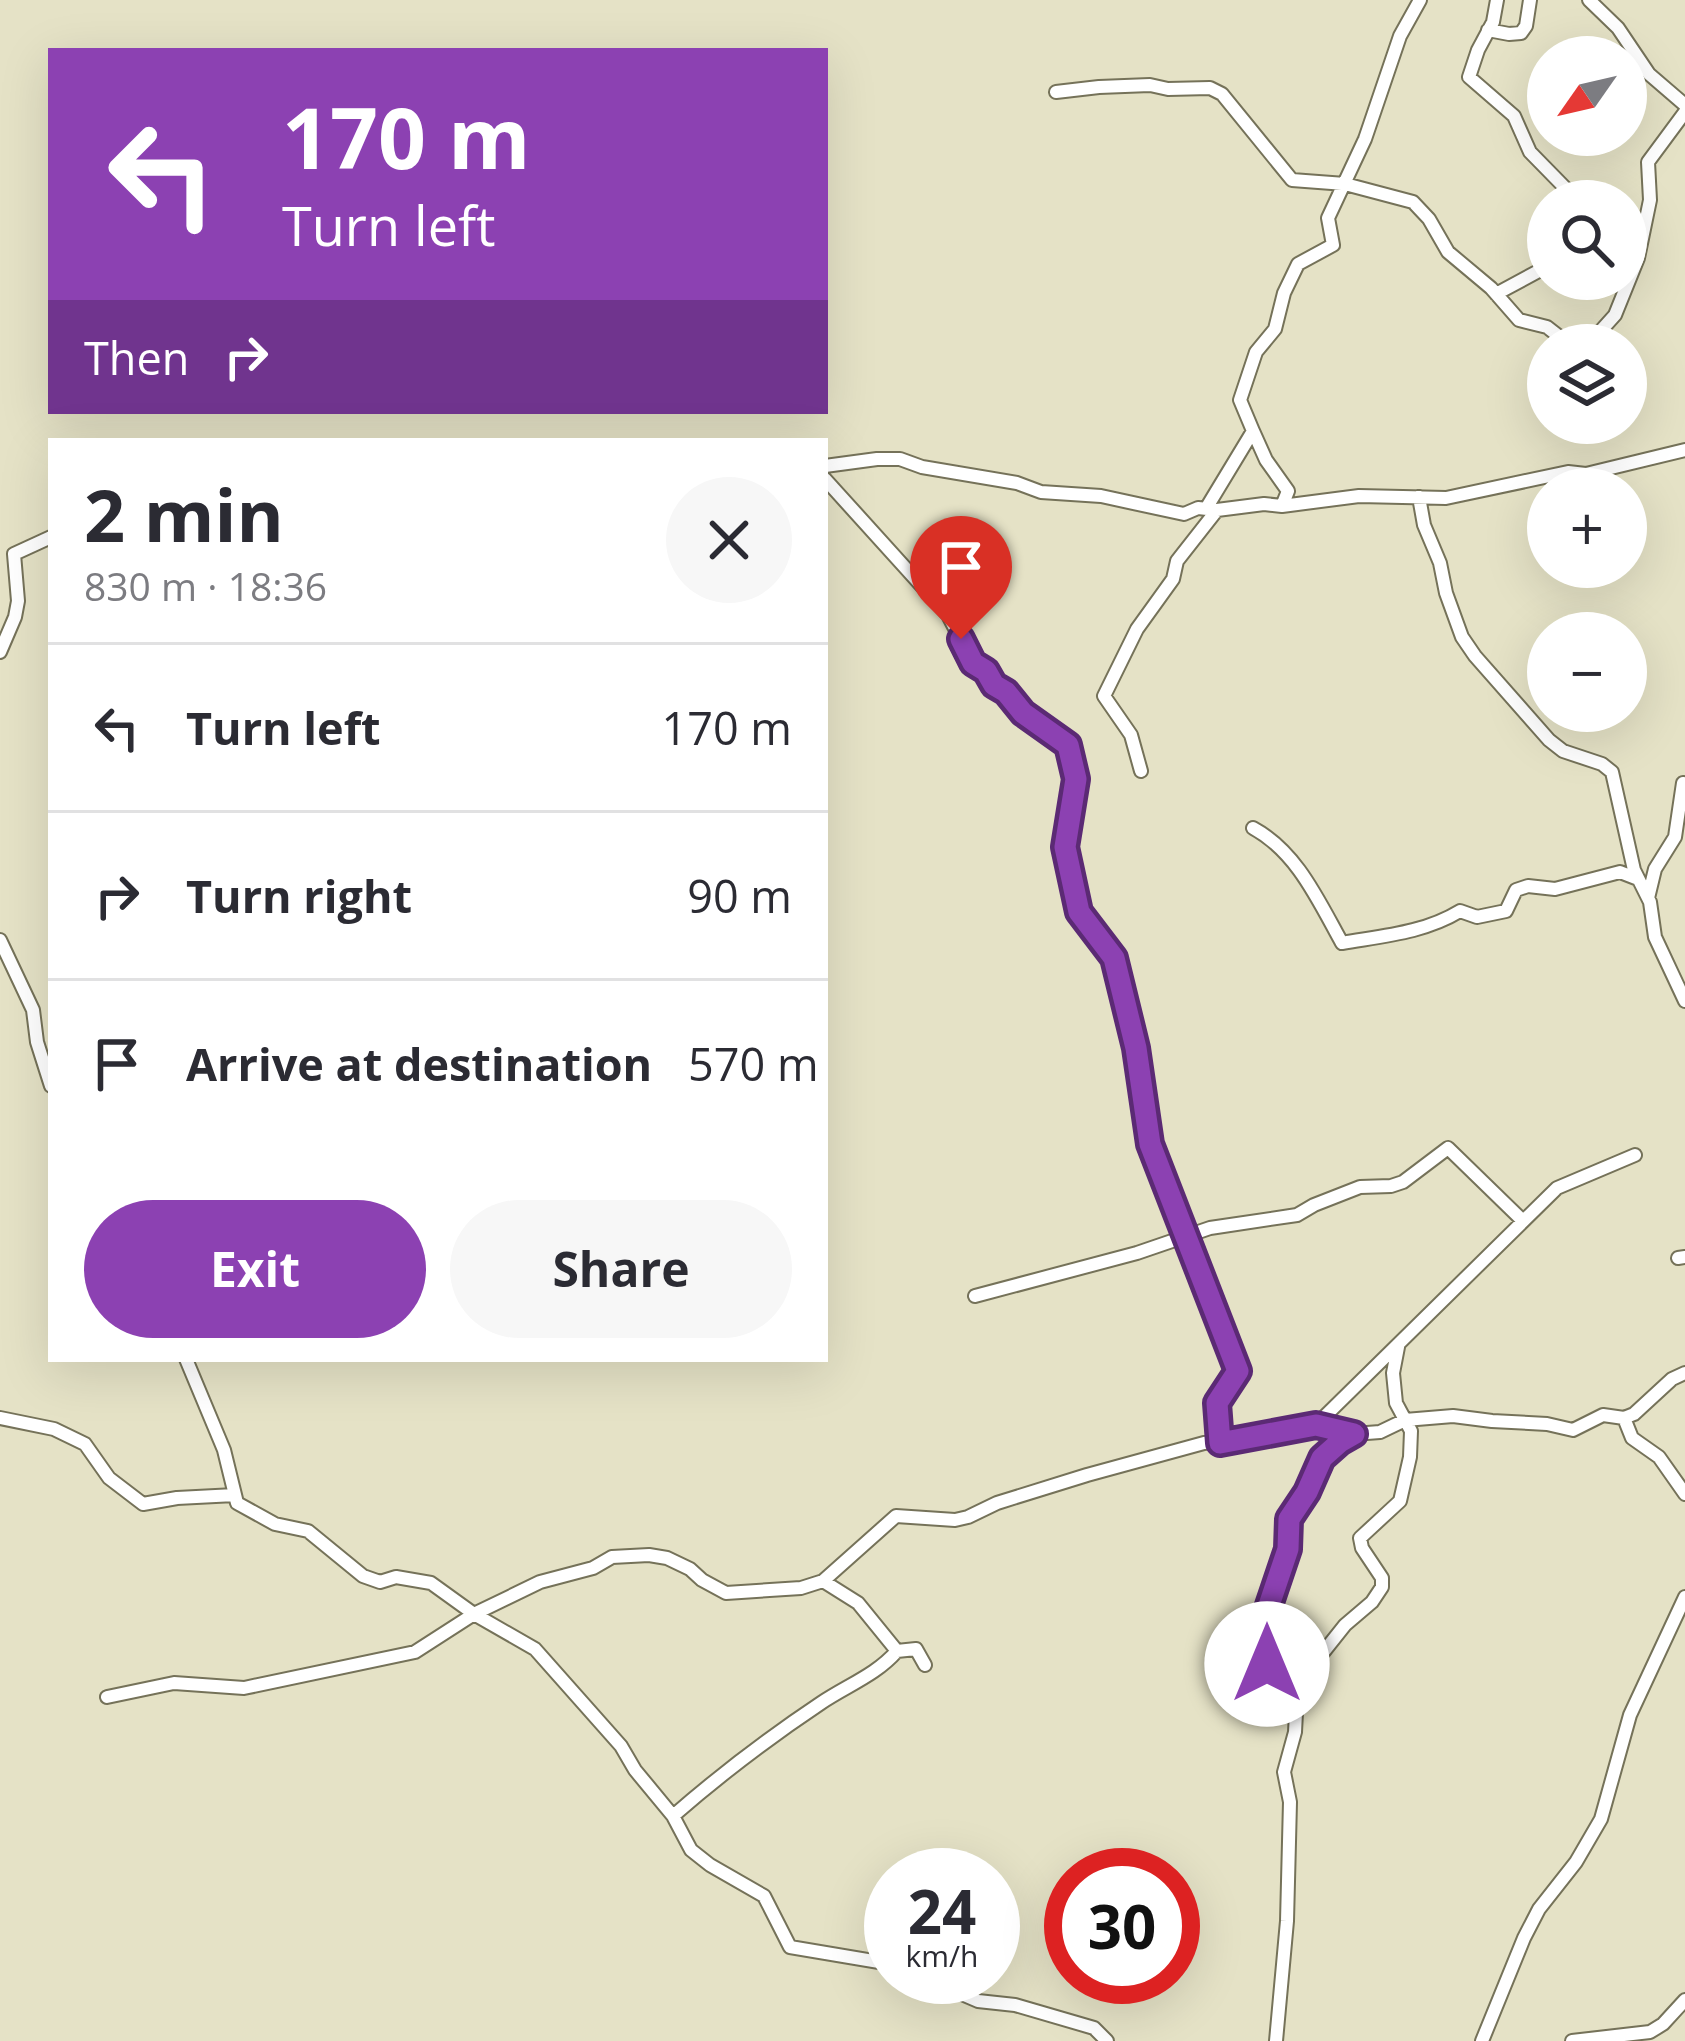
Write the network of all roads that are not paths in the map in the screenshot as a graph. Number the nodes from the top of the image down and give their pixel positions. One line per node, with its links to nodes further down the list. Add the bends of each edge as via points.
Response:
1 (1420, 0): 9 (street)
2 (1498, 0): 5 (street)
3 (1530, 0): 5 (street, via 1524,32)
4 (1588, 0): 7 (street)
5 (1488, 30): 8 (street, via 1469,77 1514,116 1530,152)
6 (1056, 92): 9 (street, via 1210,88 1292,180)
7 (1685, 109): 13 (street, via 1648,162 1638,258)
8 (1557, 180)
9 (1345, 184): 11 (street, via 1413,202 1448,252); 14 (street, via 1328,218 1333,244 1298,264 1275,329 1252,362 1240,400)
10 (1527, 277): 11 (street)
11 (1496, 294): 12 (street, via 1519,320)
12 (1538, 324)
13 (1607, 324)
14 (1253, 431): 19 (street, via 1288,491); 20 (street)
15 (1685, 450): 18 (street, via 1586,474)
16 (828, 466): 20 (street, via 900,459 1041,492 1184,514)
17 (828, 481): 34 (street, via 948,615 973,663 1068,745 1076,779 1065,847 1079,912 1114,958 1150,1144)
18 (1419, 497): 19 (street); 27 (street, via 1462,637 1550,740 1612,772)
19 (1282, 506): 20 (street)
20 (1212, 508): 24 (street, via 1104,696 1131,735)
21 (48, 538): 22 (street)
22 (7, 561): 23 (street, via 18,601)
23 (0, 652)
24 (1141, 771)
25 (1683, 783): 28 (street, via 1675,837)
26 (1253, 828): 27 (street, via 1286,851 1342,943 1408,932 1460,911 1477,917 1506,910 1516,890 1528,886 1555,889 1621,872)
27 (1639, 879): 28 (street)
28 (1648, 899): 30 (street, via 1655,938)
29 (0, 940): 31 (street, via 33,1010)
30 (1685, 1001)
31 (48, 1077)
32 (1635, 1155): 33 (street, via 1557,1188)
33 (1522, 1220): 34 (street, via 1448,1148 1391,1186 1360,1187 1298,1215); 36 (street)
34 (1186, 1234): 35 (street); 45 (street, via 1238,1371 1217,1403)
35 (975, 1296)
36 (1398, 1347): 42 (street, via 1394,1388); 43 (street)
37 (1685, 1360): 39 (street)
38 (187, 1362): 47 (street)
39 (1679, 1376): 41 (street)
40 (0, 1418): 47 (street, via 85,1444 109,1478 143,1504)
41 (1624, 1418): 42 (street, via 1603,1415 1573,1430 1453,1415); 46 (street, via 1632,1438 1659,1457)
42 (1405, 1420): 44 (street); 54 (street, via 1411,1440 1400,1501 1360,1538 1382,1587 1302,1679)
43 (1316, 1425): 44 (street); 45 (street)
44 (1354, 1434): 54 (street, via 1322,1458 1289,1519 1288,1549 1260,1632)
45 (1220, 1443): 48 (street, via 1088,1474 955,1520 896,1516)
46 (1685, 1494)
47 (235, 1495): 50 (street, via 254,1514 308,1531 363,1576 431,1583)
48 (823, 1581): 50 (street, via 726,1593 667,1558 612,1557); 51 (street, via 858,1604)
49 (1685, 1597): 61 (street, via 1630,1714 1601,1819 1539,1909)
50 (474, 1614): 53 (street, via 415,1652 244,1688 174,1682); 55 (street, via 535,1649)
51 (898, 1651): 52 (street, via 916,1649); 55 (street)
52 (925, 1665)
53 (107, 1696)
54 (1295, 1732): 60 (street, via 1284,1772 1287,1922)
55 (673, 1816): 56 (street, via 691,1850 764,1896 790,1948)
56 (864, 1960)
57 (1685, 2000): 62 (street, via 1650,2032)
58 (1006, 2004): 59 (street, via 1094,2028)
59 (1107, 2041)
60 (1276, 2041)
61 (1482, 2041)
62 (1572, 2041)

